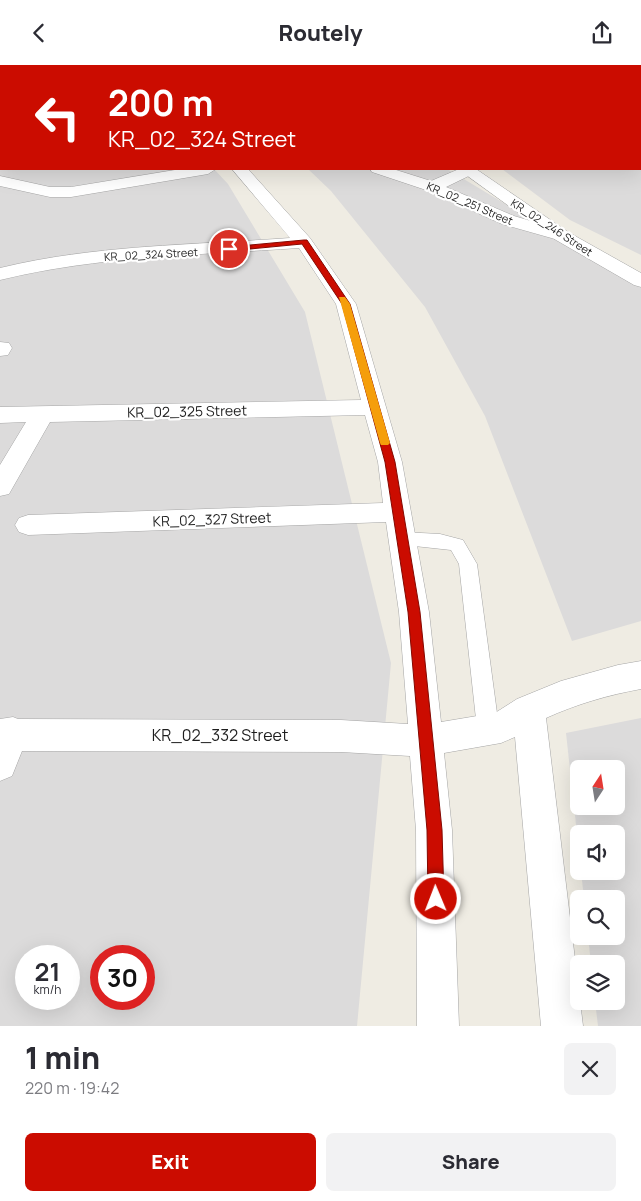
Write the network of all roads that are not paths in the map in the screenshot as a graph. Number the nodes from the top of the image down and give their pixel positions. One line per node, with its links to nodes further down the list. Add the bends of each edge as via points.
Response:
1 (202, 170): 5 (street, via 71,192 50,192)
2 (246, 170): 8 (street)
3 (381, 170): 6 (street, KR_02_251 Street)
4 (467, 170): 6 (street); 7 (street, KR_02_246 Street)
5 (0, 181)
6 (432, 187): 7 (street, KR_02_251 Street, via 508,220)
7 (562, 237): 10 (street, KR_02_246 Street)
8 (304, 242): 9 (street, KR_02_324 Street, via 98,257); 11 (street, via 346,304)
9 (0, 274)
10 (641, 281)
11 (375, 407): 13 (street, KR_02_325 Street); 16 (street, via 390,462)
12 (0, 415): 13 (street, KR_02_325 Street)
13 (42, 415): 14 (street)
14 (0, 487)
15 (28, 525): 16 (street, KR_02_327 Street)
16 (399, 526): 19 (lane, via 457,545 468,564); 21 (street, via 414,612)
17 (641, 675): 18 (street, KR_02_332 Street, via 618,679)
18 (529, 710): 19 (street, KR_02_332 Street, via 501,727); 24 (street)
19 (488, 728): 21 (street, KR_02_332 Street)
20 (6, 734): 21 (street, KR_02_332 Street, via 341,736); 22 (street, KR_02_332 Street)
21 (426, 741): 23 (street, via 434,830)
22 (0, 764)
23 (438, 1026)
24 (562, 1026)

